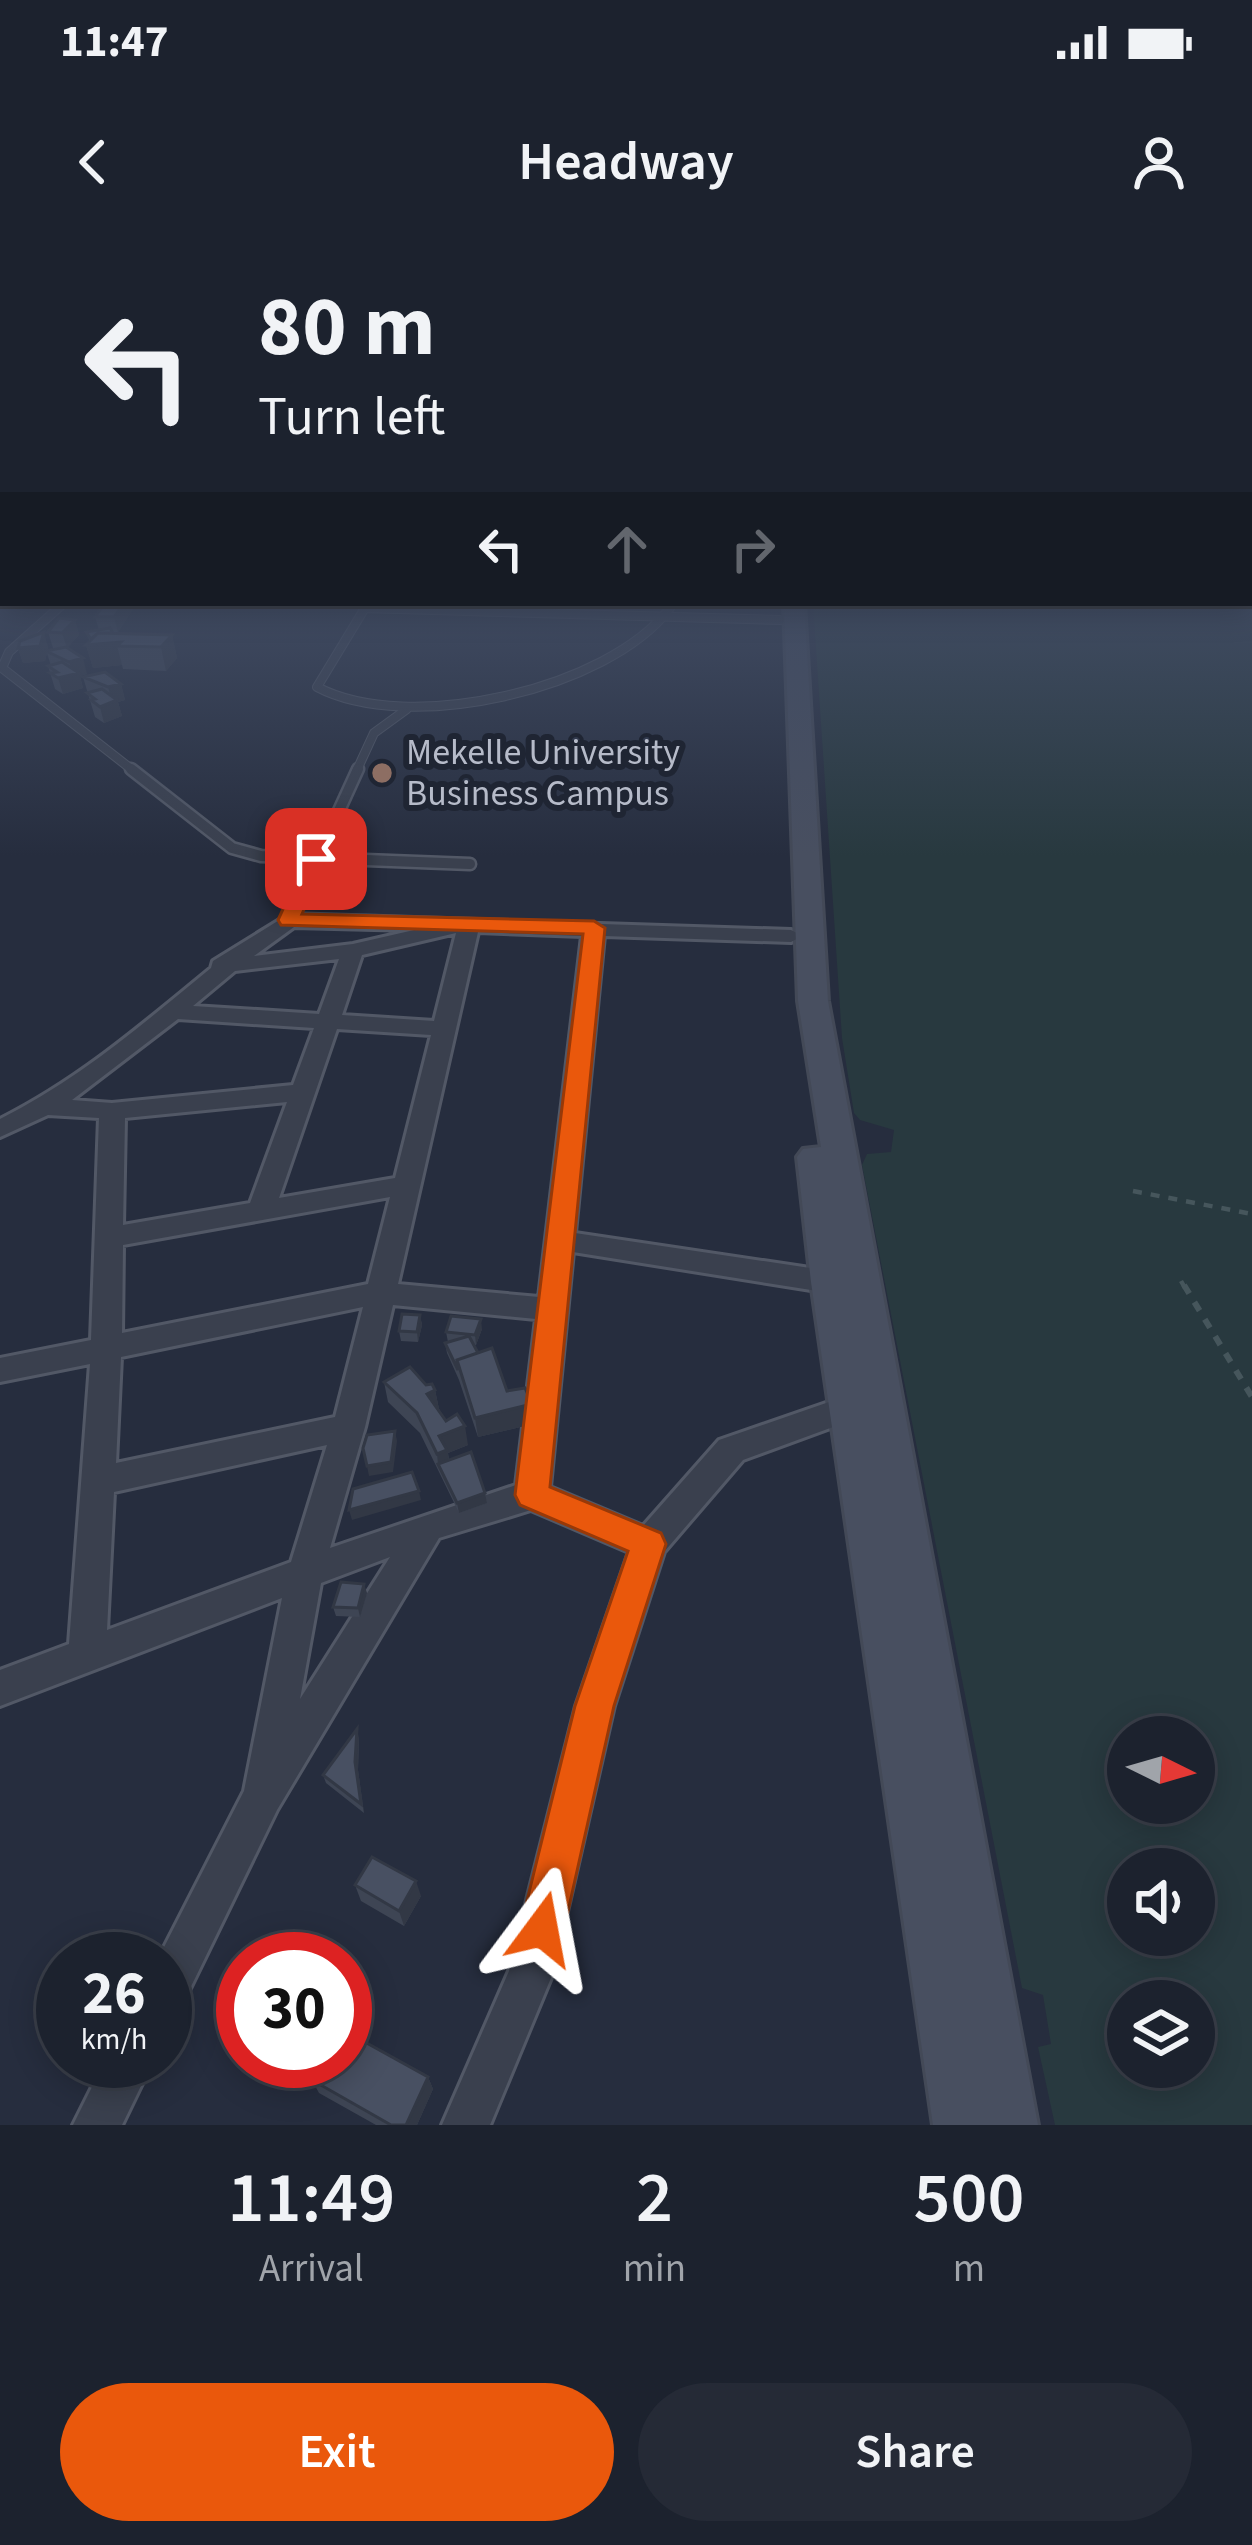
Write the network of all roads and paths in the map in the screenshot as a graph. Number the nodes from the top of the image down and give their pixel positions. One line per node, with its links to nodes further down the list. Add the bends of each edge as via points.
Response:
1 (17, 680): 9 (lane, via 232,848)
2 (321, 680): 6 (lane, via 317,687)
3 (553, 680): 7 (lane)
4 (786, 680): 14 (main road)
5 (789, 680): 52 (main road, via 813,1001)
6 (360, 707): 7 (lane); 8 (lane)
7 (412, 707): 8 (lane)
8 (374, 733): 9 (lane)
9 (316, 859): 10 (lane); 11 (lane)
10 (470, 864)
11 (289, 920): 12 (street); 16 (street)
12 (469, 924): 13 (street); 15 (street); 19 (street)
13 (594, 928): 14 (street); 29 (street)
14 (791, 936): 30 (main road)
15 (353, 951): 16 (street); 18 (street)
16 (221, 966): 17 (street)
17 (168, 1011): 18 (street); 21 (street)
18 (330, 1023): 19 (street); 20 (street)
19 (444, 1030): 24 (street)
20 (305, 1091): 22 (street); 26 (street)
21 (49, 1108): 22 (street); 23 (street)
22 (112, 1112): 28 (street)
23 (0, 1129)
24 (407, 1185): 26 (street); 32 (street)
25 (1133, 1191): 27 (path)
26 (262, 1207): 28 (street)
27 (1252, 1214)
28 (110, 1237): 34 (street)
29 (564, 1241): 30 (street); 33 (street)
30 (830, 1282): 37 (main road)
31 (1181, 1282): 36 (path)
32 (380, 1293): 33 (street); 34 (street); 38 (street)
33 (554, 1310): 40 (street)
34 (106, 1352): 35 (street); 39 (street)
35 (0, 1370)
36 (1252, 1397)
37 (852, 1407): 42 (street, via 731,1450); 51 (main road)
38 (349, 1426): 39 (street); 43 (street)
39 (98, 1480): 44 (street)
40 (532, 1495): 41 (street); 42 (street)
41 (427, 1527): 43 (street); 46 (street)
42 (649, 1544): 50 (street, via 595,1706 531,1973)
43 (304, 1577): 44 (street); 46 (street)
44 (87, 1658): 45 (street)
45 (0, 1688)
46 (263, 1796): 47 (street)
47 (192, 1937)
48 (116, 2088): 49 (street)
49 (98, 2125)
50 (466, 2125)
51 (965, 2125)
52 (1006, 2125)

